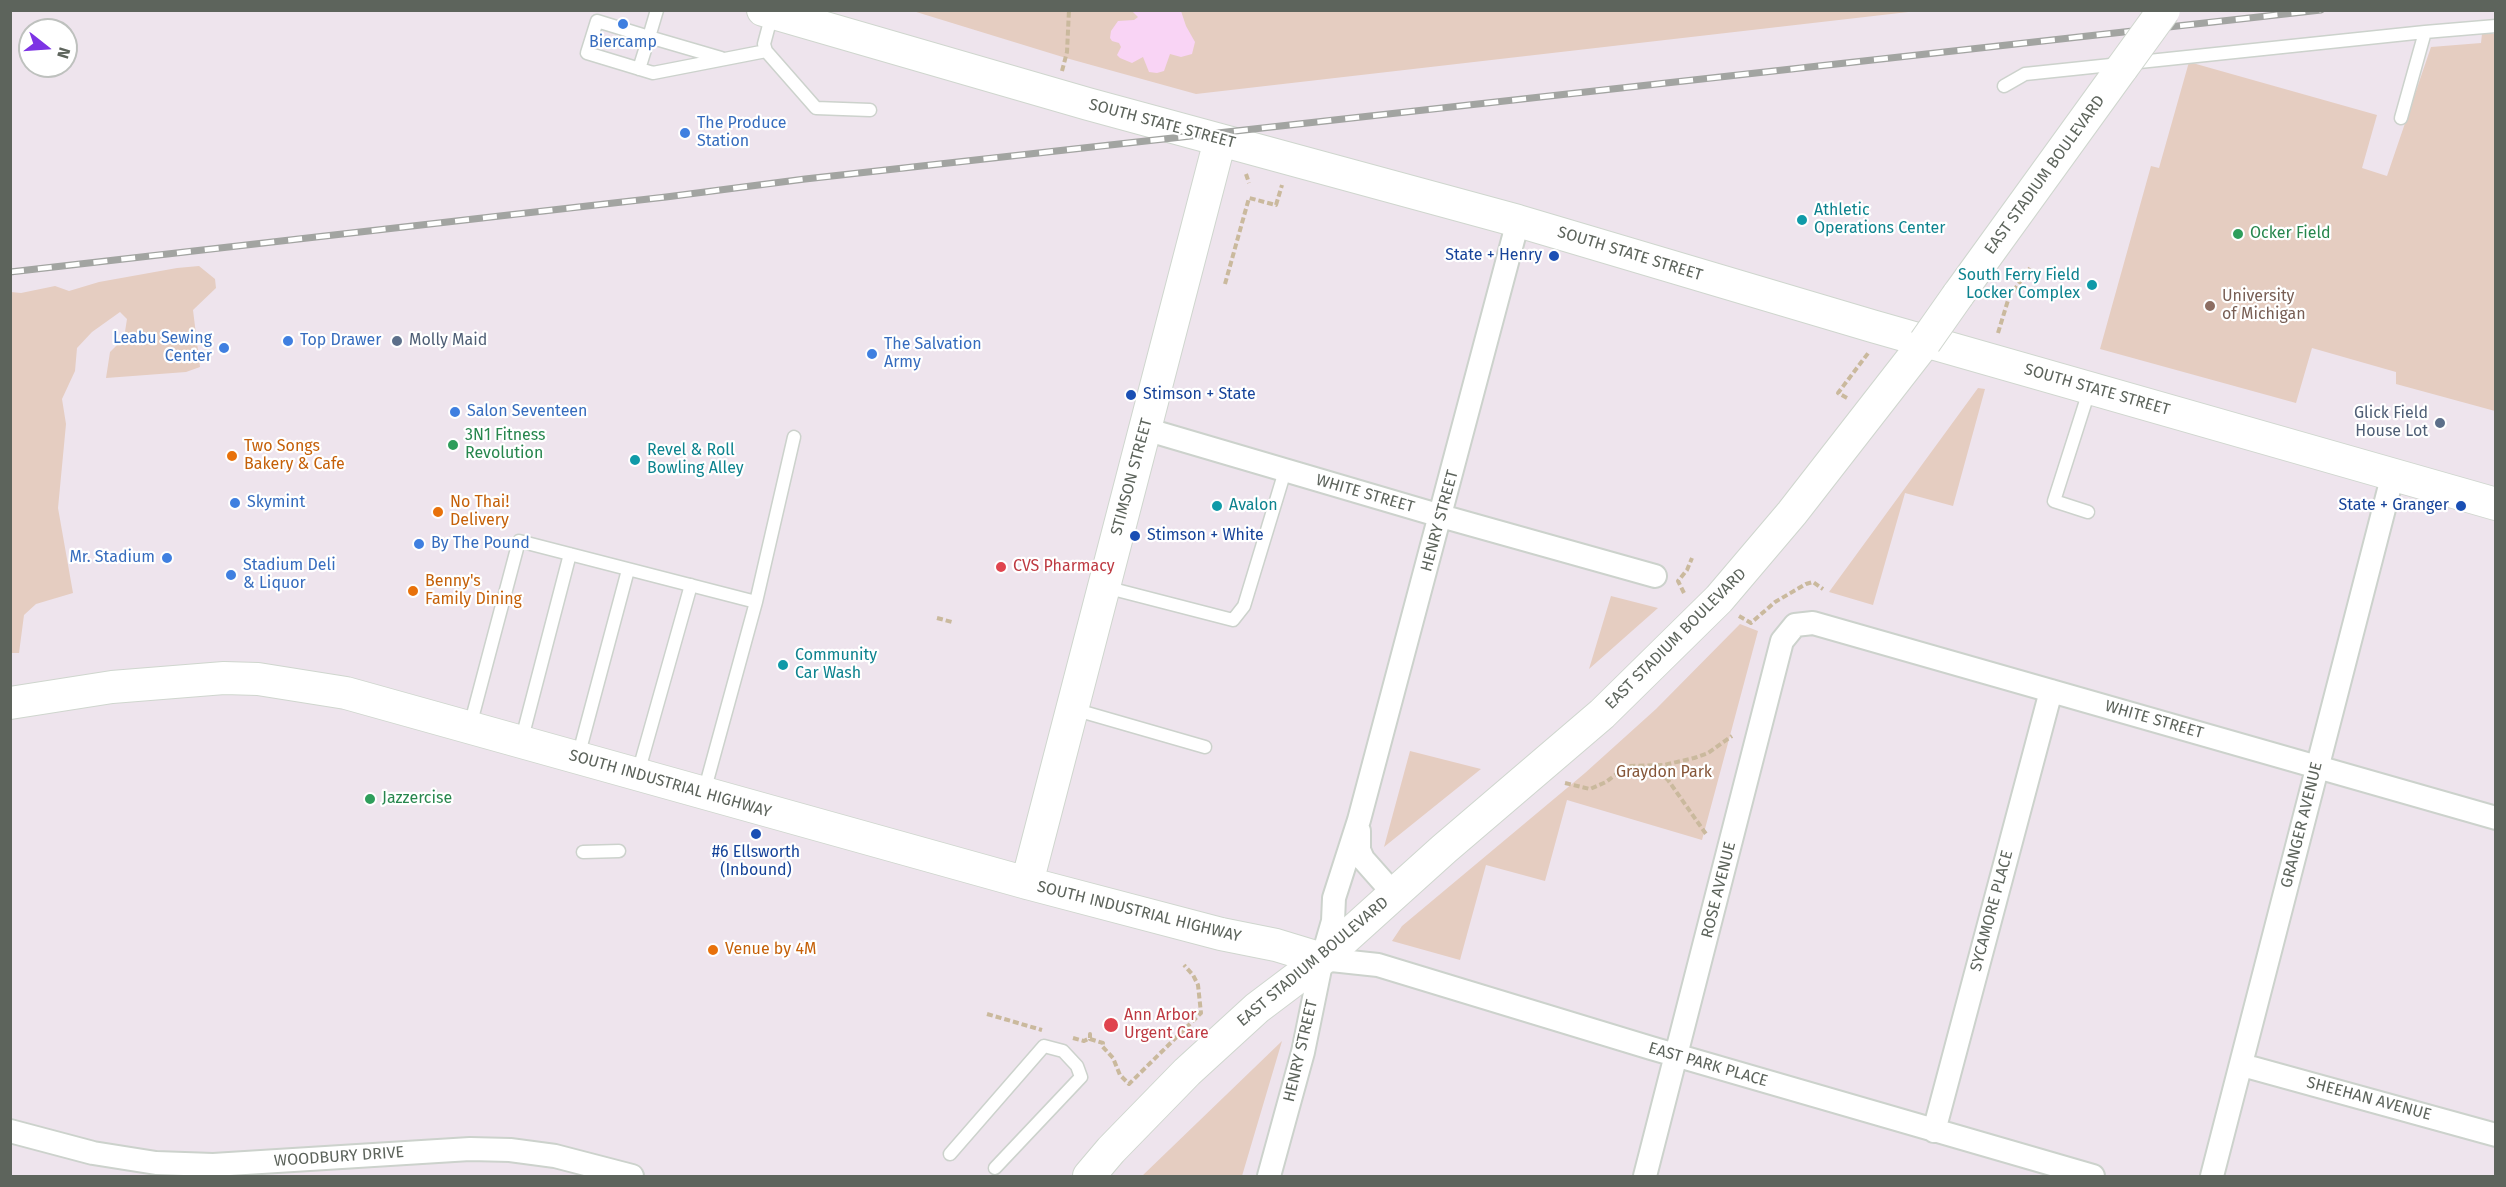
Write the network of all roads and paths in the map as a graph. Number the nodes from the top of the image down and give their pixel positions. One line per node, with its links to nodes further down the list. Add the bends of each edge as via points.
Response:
1 (657, 10): 7 (lane)
2 (1069, 10): 12 (path, via 1066,52)
3 (2164, 10): 65 (main road, EAST STADIUM BOULEVARD, bridge, via 1892,387 1719,599 1602,714)
4 (768, 12): 8 (lane); 12 (main road, SOUTH STATE STREET)
5 (2496, 26): 6 (lane)
6 (2425, 32): 11 (lane, via 2025,74); 14 (lane)
7 (649, 37): 9 (lane); 10 (lane); 10 (lane, via 597,21 587,53)
8 (766, 51): 9 (lane); 13 (lane, via 816,108)
9 (725, 59): 10 (lane, via 653,73)
10 (639, 69)
11 (2004, 86)
12 (1055, 94): 15 (main road, SOUTH STATE STREET)
13 (870, 110)
14 (2401, 118)
15 (1220, 140): 19 (main road, SOUTH STATE STREET); 26 (main road, STIMSON STREET)
16 (1246, 174): 17 (path)
17 (1249, 183)
18 (1282, 184): 21 (path, via 1276,205 1249,198)
19 (1518, 221): 24 (main road, SOUTH STATE STREET); 32 (street, HENRY STREET)
20 (2030, 268): 22 (path, via 2009,297)
21 (1225, 284)
22 (1998, 333)
23 (1869, 352): 25 (path, via 1839,393)
24 (2091, 388): 29 (main road, SOUTH STATE STREET); 31 (lane, via 2054,501)
25 (1847, 398)
26 (1144, 429): 28 (street, WHITE STREET); 38 (main road, STIMSON STREET)
27 (794, 437): 41 (lane)
28 (1285, 471): 32 (street, WHITE STREET); 38 (lane, via 1244,606 1233,620)
29 (2393, 474): 30 (main road, SOUTH STATE STREET); 55 (street, GRANGER AVENUE)
30 (2496, 504)
31 (2088, 512)
32 (1441, 516): 36 (street, WHITE STREET); 60 (street, HENRY STREET)
33 (570, 554): 35 (lane); 49 (lane, via 519,541); 51 (lane)
34 (1692, 558): 40 (path, via 1678,581)
35 (628, 570): 37 (lane); 53 (lane)
36 (1655, 576)
37 (691, 585): 41 (lane); 56 (lane)
38 (1104, 587): 48 (main road, STIMSON STREET)
39 (1823, 589): 42 (path, via 1813,582 1806,584 1775,602 1751,623)
40 (1684, 592)
41 (756, 602): 58 (lane)
42 (1739, 616)
43 (937, 618): 44 (path)
44 (952, 622)
45 (1813, 622): 46 (street, WHITE STREET); 71 (street, ROSE AVENUE, via 1795,625 1782,641)
46 (2051, 690): 55 (street, WHITE STREET); 74 (street, SYCAMORE PLACE)
47 (10, 703): 49 (main road, SOUTH INDUSTRIAL HIGHWAY, via 112,687 258,678 346,693)
48 (1072, 709): 52 (lane); 64 (main road, STIMSON STREET)
49 (470, 727): 51 (main road, SOUTH INDUSTRIAL HIGHWAY)
50 (1732, 736): 54 (path, via 1694,758)
51 (520, 742): 53 (main road, SOUTH INDUSTRIAL HIGHWAY)
52 (1205, 747)
53 (578, 758): 56 (main road, SOUTH INDUSTRIAL HIGHWAY)
54 (1649, 765): 57 (path, via 1627,766 1590,789); 61 (path, via 1668,780)
55 (2317, 767): 59 (street, WHITE STREET); 72 (street, GRANGER AVENUE)
56 (637, 774): 58 (main road, SOUTH INDUSTRIAL HIGHWAY)
57 (1565, 783)
58 (704, 793): 64 (main road, SOUTH INDUSTRIAL HIGHWAY)
59 (2496, 818)
60 (1359, 820): 65 (street, HENRY STREET, via 1359,850 1363,859); 66 (street, HENRY STREET, via 1334,898 1333,921)
61 (1706, 834)
62 (620, 850): 63 (lane)
63 (583, 852)
64 (1027, 883): 66 (main road, SOUTH INDUSTRIAL HIGHWAY)
65 (1394, 894): 66 (main road, EAST STADIUM BOULEVARD)
66 (1322, 959): 71 (street, EAST PARK PLACE, via 1378,965); 80 (main road, EAST STADIUM BOULEVARD, via 1257,1008 1186,1072); 81 (street, HENRY STREET, via 1303,1052)
67 (1184, 965): 70 (path, via 1198,985 1201,1013 1129,1084 1120,1076 1103,1043 1090,1039 1090,1034 1084,1041)
68 (987, 1014): 69 (path)
69 (1051, 1032)
70 (1062, 1035)
71 (1677, 1055): 74 (street, EAST PARK PLACE); 82 (street, ROSE AVENUE)
72 (2241, 1065): 75 (street, SHEEHAN AVENUE); 84 (street, GRANGER AVENUE)
73 (10, 1131): 78 (street, WOODBURY DRIVE, via 93,1153)
74 (1934, 1131): 83 (street, EAST PARK PLACE)
75 (2496, 1135)
76 (950, 1154): 77 (lane, via 1044,1046 1063,1051 1081,1077)
77 (995, 1168)
78 (213, 1171): 79 (street, WOODBURY DRIVE, via 461,1149 555,1156)
79 (632, 1176)
80 (1089, 1176)
81 (1269, 1176)
82 (1645, 1176)
83 (2093, 1176)
84 (2212, 1176)

